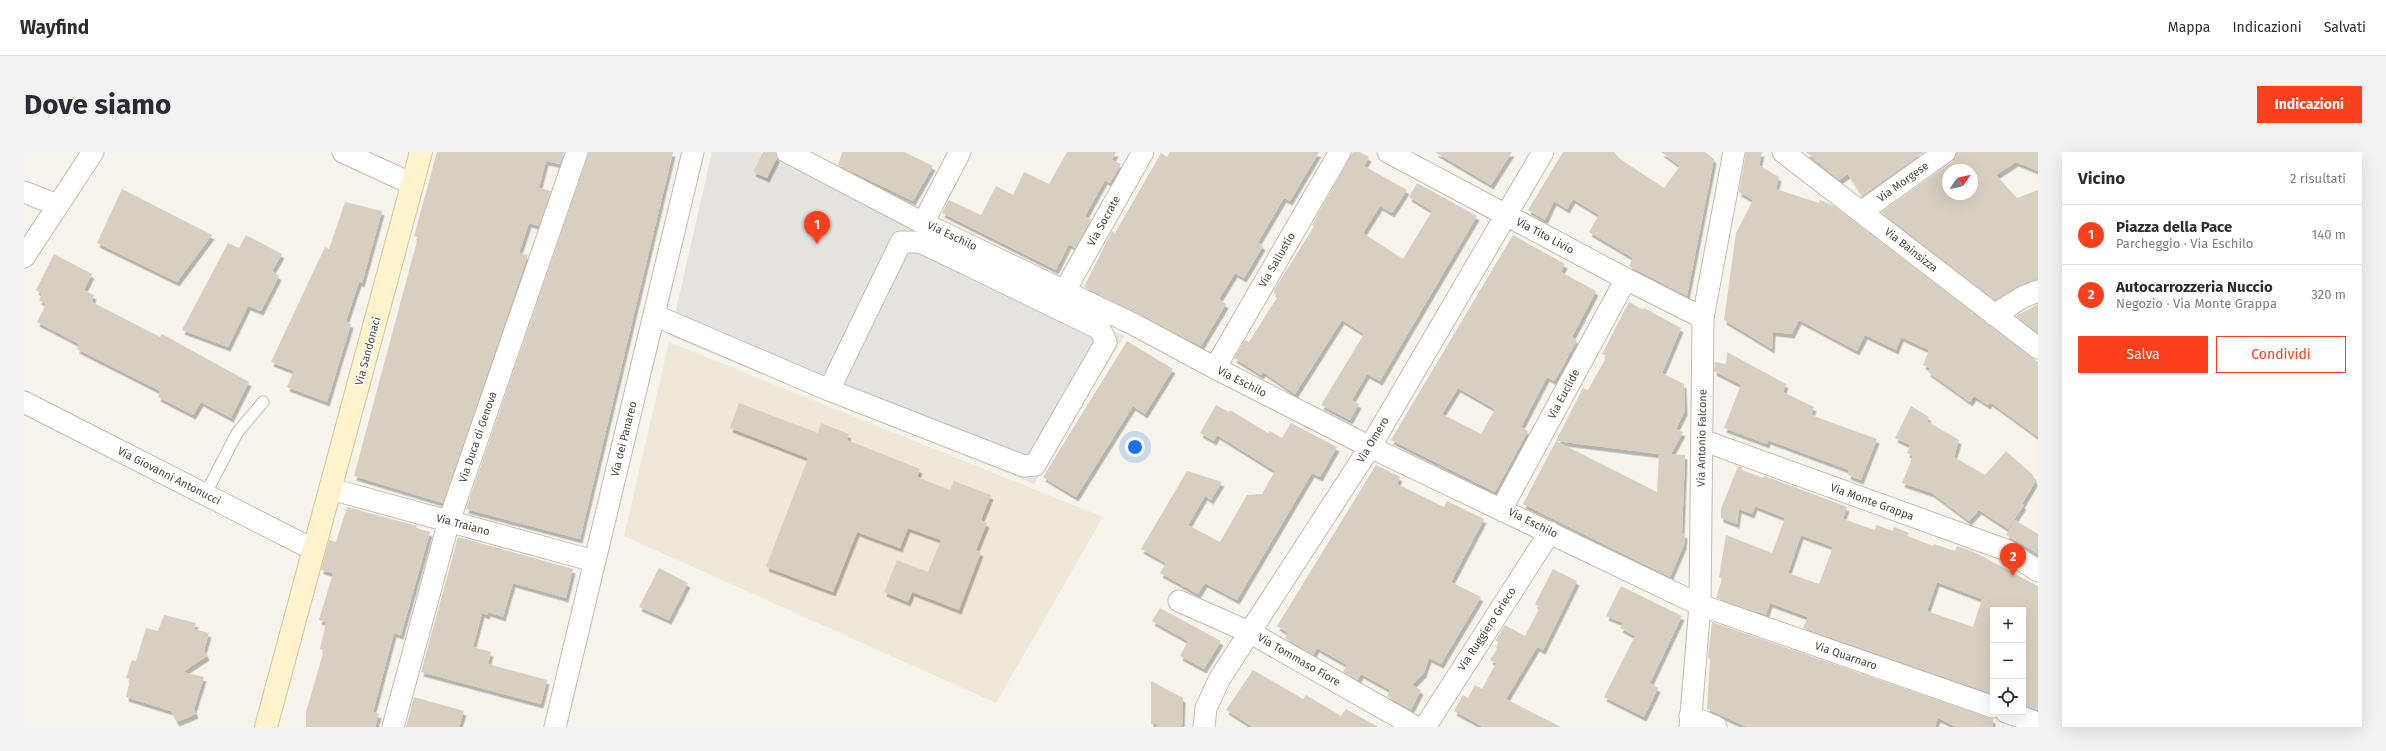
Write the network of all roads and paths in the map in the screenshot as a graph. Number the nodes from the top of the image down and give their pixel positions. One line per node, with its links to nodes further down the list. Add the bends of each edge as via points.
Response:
1 (93, 152): 17 (street)
2 (343, 152): 15 (street)
3 (421, 152): 15 (main road, Via Sandonaci)
4 (577, 152): 39 (street, Via Duca di Genova)
5 (693, 152): 26 (street, Via dei Panareo)
6 (787, 152): 20 (street, Via Eschilo)
7 (960, 152): 20 (street)
8 (1143, 152): 24 (street, Via Socrate)
9 (1340, 152): 30 (street, Via Sallustio)
10 (1388, 152): 19 (street, Via Tito Livio)
11 (1543, 152): 19 (street, Via Omero)
12 (1734, 152): 28 (street, Via Antonio Falcone)
13 (1783, 152): 18 (street, Via Bainsizza)
14 (1945, 152): 18 (street, Via Morgese)
15 (412, 184): 36 (main road, Via Sandonaci)
16 (24, 192): 17 (street)
17 (57, 205): 22 (street)
18 (1861, 212): 27 (street, Via Bainsizza)
19 (1505, 216): 23 (street, Via Tito Livio); 35 (street, Via Omero)
20 (923, 223): 21 (street, Via Eschilo)
21 (970, 255): 24 (street, Via Eschilo); 31 (street, via 920,242 900,242); 31 (street, via 1100,329 1106,342 1035,465 1024,466)
22 (24, 256)
23 (1626, 279): 28 (street, Via Tito Livio); 38 (street, Via Euclide)
24 (1065, 290): 30 (street, Via Eschilo)
25 (2038, 291): 27 (street)
26 (654, 315): 31 (street); 42 (street, Via dei Panareo)
27 (1994, 315): 29 (street, Via Bainsizza)
28 (1703, 318): 34 (street, Via Antonio Falcone)
29 (2038, 348)
30 (1215, 368): 35 (street, Via Eschilo)
31 (829, 390)
32 (24, 402): 37 (street, Via Giovanni Antonucci)
33 (263, 402): 37 (lane, via 237,433)
34 (1702, 440): 43 (street, Via Monte Grappa, via 2006,550); 45 (street, Via Antonio Falcone)
35 (1370, 447): 38 (street, Via Eschilo); 46 (street, Via Omero)
36 (331, 489): 39 (street, Via Traiano); 41 (main road, Via Sandonaci)
37 (205, 495): 41 (street, Via Giovanni Antonucci)
38 (1502, 508): 40 (street, Via Eschilo)
39 (449, 521): 42 (street, Via Traiano); 52 (street, Via Duca di Genova)
40 (1550, 532): 45 (street, Via Eschilo); 56 (street, Via Ruggiero Grieco)
41 (314, 550): 51 (main road, Via Sandonaci)
42 (594, 561): 53 (street, Via dei Panareo)
43 (2038, 571)
44 (1178, 601): 46 (street, Via Tommaso Fiore)
45 (1700, 605): 47 (street, Via Quarnaro); 49 (street, Via Antonio Falcone)
46 (1251, 633): 54 (street, Via Omero, via 1220,678 1206,708); 55 (street, Via Tommaso Fiore)
47 (1990, 706)
48 (2015, 715): 50 (street)
49 (1690, 721): 57 (street)
50 (2038, 723)
51 (266, 727)
52 (393, 727)
53 (555, 727)
54 (1204, 727)
55 (1416, 727)
56 (1424, 727)
57 (1716, 727)

